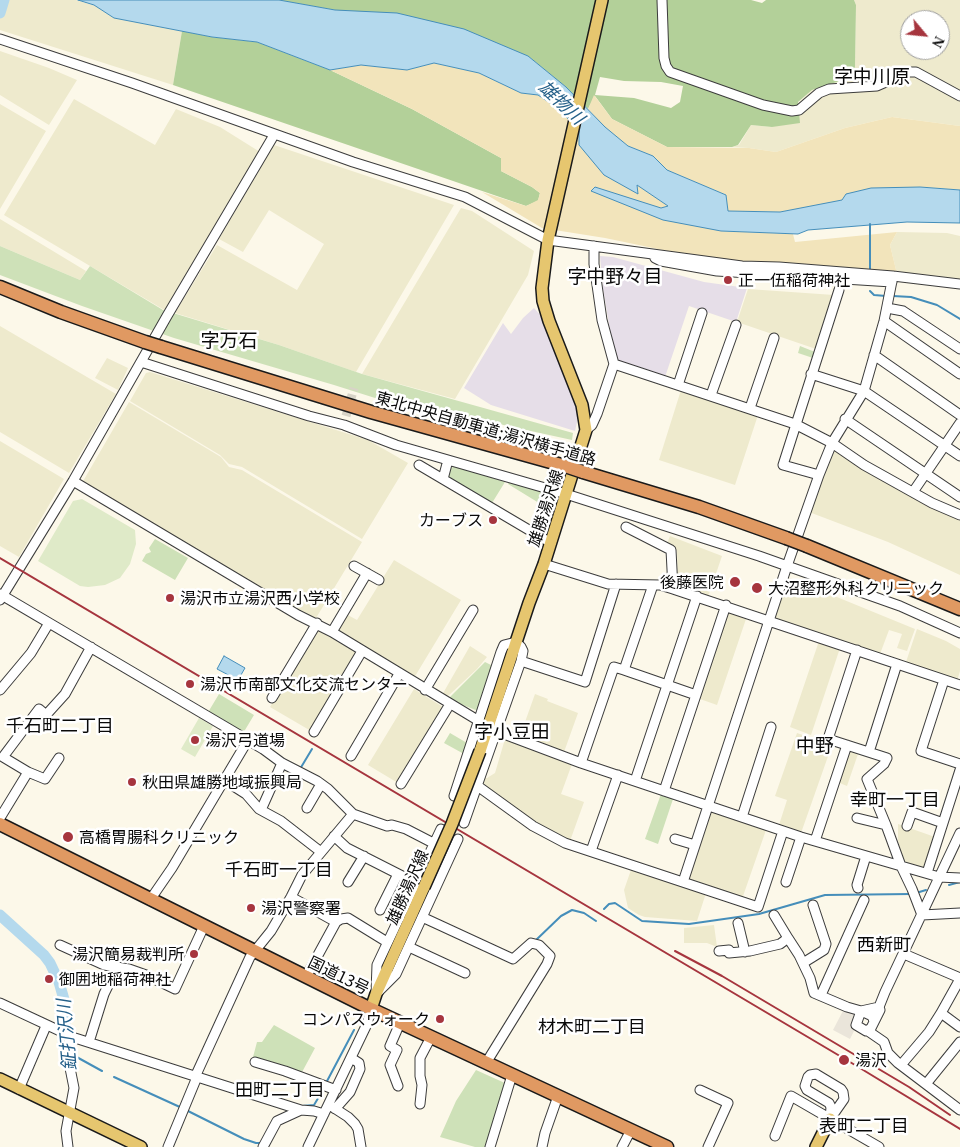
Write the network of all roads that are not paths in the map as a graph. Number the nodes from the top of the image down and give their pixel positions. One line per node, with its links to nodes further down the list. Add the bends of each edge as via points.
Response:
1 (602, 0): 6 (main road, 雄勝湯沢線)
2 (662, 0): 4 (street, via 664,58 670,72 763,105 799,110 829,88 877,86 909,72 916,72)
3 (0, 39): 5 (street)
4 (960, 96)
5 (274, 135): 6 (street, via 465,197); 18 (street)
6 (548, 240): 7 (street); 30 (main road, 雄勝湯沢線, via 543,301 582,404)
7 (594, 246): 11 (street); 19 (street, via 602,320)
8 (960, 284): 11 (street)
9 (0, 287): 58 (highway, 東北中央自動車道;湯沢横手道路, bridge, via 145,342 699,508 807,546)
10 (839, 290): 20 (street)
11 (890, 291): 13 (street); 16 (street, via 903,311)
12 (702, 313): 22 (street)
13 (884, 321): 17 (street); 21 (street)
14 (736, 325): 24 (street)
15 (774, 338): 25 (street)
16 (960, 350)
17 (874, 356): 23 (street); 26 (street)
18 (141, 362): 34 (street, via 309,416 345,421 396,445); 39 (street)
19 (614, 364): 22 (street); 30 (street, via 597,414)
20 (811, 374): 23 (street); 29 (street)
21 (960, 374)
22 (678, 384): 24 (street)
23 (864, 391): 27 (street); 32 (street)
24 (711, 395): 25 (street)
25 (750, 408): 29 (street)
26 (960, 414)
27 (845, 419): 31 (street); 36 (street)
28 (960, 423): 32 (street)
29 (795, 424): 31 (street); 37 (street, via 783,465)
30 (586, 430): 41 (main road, 雄勝湯沢線)
31 (832, 443): 37 (street); 40 (street)
32 (944, 446): 33 (street); 36 (street)
33 (960, 456)
34 (448, 460): 38 (street); 41 (street)
35 (419, 465): 38 (street)
36 (925, 474): 40 (street); 42 (street)
37 (819, 476): 48 (street)
38 (443, 479): 45 (street)
39 (73, 481): 54 (street); 60 (street, via 298,616)
40 (913, 492): 43 (street)
41 (566, 494): 45 (main road, 雄勝湯沢線); 48 (street)
42 (960, 497)
43 (960, 515)
44 (626, 527): 53 (street, via 671,550)
45 (551, 543): 46 (main road, 雄勝湯沢線)
46 (544, 564): 51 (street); 64 (main road, 雄勝湯沢線)
47 (354, 566): 49 (street)
48 (788, 566): 59 (street); 63 (street, via 900,606)
49 (367, 573): 50 (street); 62 (street)
50 (379, 580)
51 (616, 584): 52 (street); 68 (street, via 585,682)
52 (653, 585): 53 (street); 70 (street)
53 (673, 589): 55 (street)
54 (1, 596): 61 (street)
55 (697, 596): 56 (street); 74 (street)
56 (726, 606): 59 (street); 77 (street)
57 (473, 610): 76 (street)
58 (960, 610)
59 (770, 621): 66 (street); 103 (street)
60 (317, 623): 62 (street); 78 (street)
61 (48, 624): 65 (street); 75 (street, via 32,653)
62 (332, 632): 67 (street)
63 (960, 633)
64 (516, 642): 68 (street, via 523,651); 80 (street, via 504,645); 154 (main road, 雄勝湯沢線, bridge, via 452,824)
65 (91, 647): 84 (street); 93 (street, via 65,694 46,715 39,709 3,757)
66 (856, 650): 69 (street); 85 (street, via 828,739)
67 (362, 651): 71 (street); 83 (street)
68 (521, 661): 82 (street)
69 (897, 664): 72 (street); 86 (street)
70 (624, 670): 74 (street); 90 (street, via 614,667)
71 (399, 674): 76 (street); 87 (street)
72 (944, 680): 73 (street); 91 (street, via 921,751)
73 (960, 685)
74 (668, 686): 77 (street); 97 (street)
75 (0, 690)
76 (425, 690): 79 (street)
77 (696, 695): 101 (street)
78 (272, 698)
79 (450, 704): 80 (street); 99 (street)
80 (479, 721): 94 (street)
81 (771, 728): 107 (street)
82 (496, 731): 90 (street); 100 (street)
83 (314, 732)
84 (248, 740): 89 (street); 96 (street)
85 (847, 745): 86 (street); 122 (street)
86 (869, 752): 113 (street, via 886,758 884,764 867,779)
87 (352, 756)
88 (59, 758): 93 (street, via 45,779)
89 (282, 763): 98 (street); 105 (street)
90 (581, 763): 95 (street)
91 (960, 764)
92 (960, 770): 111 (street)
93 (28, 772): 108 (street)
94 (462, 774): 100 (street); 102 (street)
95 (618, 775): 97 (street); 126 (street)
96 (224, 780): 105 (street, via 246,794); 141 (street)
97 (635, 781): 101 (street)
98 (321, 784): 104 (street); 106 (street)
99 (401, 784)
100 (478, 785): 110 (street); 126 (street, via 533,826)
101 (664, 791): 103 (street)
102 (454, 796)
103 (708, 806): 107 (street); 124 (street)
104 (307, 808)
105 (261, 810): 125 (street, via 281,821)
106 (353, 814): 118 (street); 123 (street, via 406,829)
107 (742, 817): 116 (street)
108 (0, 818)
109 (857, 818): 113 (street)
110 (464, 823)
111 (943, 823): 114 (street, via 912,812); 131 (street)
112 (0, 824): 141 (highway, 国道13号)
113 (886, 825): 130 (street)
114 (907, 826)
115 (441, 829): 123 (street)
116 (783, 831): 119 (street); 136 (street, via 758,906)
117 (960, 833): 133 (street)
118 (334, 836): 125 (street); 128 (street)
119 (801, 837): 122 (street); 137 (street)
120 (458, 839): 127 (street)
121 (676, 839): 124 (street)
122 (814, 841): 129 (street)
123 (435, 844): 127 (street); 138 (street)
124 (695, 845): 136 (street)
125 (320, 852): 140 (street, via 302,875)
126 (591, 852): 136 (street)
127 (452, 853): 148 (street)
128 (364, 856): 132 (street); 135 (street)
129 (866, 856): 130 (street); 139 (street)
130 (902, 866): 131 (street); 147 (street)
131 (927, 873): 133 (street)
132 (398, 874): 138 (street); 144 (street)
133 (939, 877): 134 (street); 147 (street)
134 (960, 878)
135 (348, 882)
136 (683, 882)
137 (786, 882)
138 (416, 883): 154 (street)
139 (858, 888)
140 (291, 897): 149 (street); 156 (street)
141 (150, 900): 151 (highway, 国道13号)
142 (864, 900): 164 (street)
143 (813, 905): 159 (street, via 826,944 824,950)
144 (380, 910)
145 (960, 913): 147 (street)
146 (774, 915): 152 (street)
147 (922, 915): 158 (street)
148 (422, 917): 154 (street); 181 (street, via 513,958 531,943 550,956)
149 (336, 922): 154 (street, via 348,918); 162 (street)
150 (738, 924): 157 (street)
151 (204, 926): 156 (highway, 国道13号); 160 (street, via 175,989 146,975)
152 (788, 938): 157 (street, via 780,944); 159 (street)
153 (60, 945): 160 (street)
154 (398, 946): 161 (street); 167 (main road, 雄勝湯沢線)
155 (719, 951): 157 (street)
156 (254, 952): 162 (highway, 国道13号); 184 (street)
157 (745, 952)
158 (904, 954): 163 (street); 166 (street)
159 (803, 963): 164 (street, via 814,992)
160 (117, 967): 177 (street, via 104,994)
161 (465, 973)
162 (306, 977): 167 (highway, 国道13号)
163 (960, 979): 169 (street)
164 (821, 995): 168 (street)
165 (0, 1003): 172 (street)
166 (879, 1007): 168 (street); 170 (street)
167 (371, 1009): 171 (highway, 国道13号); 179 (street)
168 (861, 1011): 170 (street, via 872,1016); 174 (street, via 856,1025)
169 (941, 1013): 173 (street); 182 (street)
170 (874, 1021): 174 (street)
171 (400, 1023): 176 (highway, 国道13号); 187 (street, via 390,1046 397,1050 390,1065)
172 (46, 1026): 175 (street); 188 (street)
173 (960, 1027)
174 (868, 1031): 182 (street, via 884,1042 888,1053)
175 (65, 1034): 177 (street); 196 (street, via 74,1088)
176 (431, 1037): 181 (highway, 国道13号); 192 (street, via 420,1058)
177 (89, 1042): 184 (street)
178 (960, 1042): 186 (street)
179 (351, 1058): 189 (street); 193 (street, via 359,1063 360,1069 350,1092)
180 (255, 1062): 189 (street)
181 (486, 1063): 183 (highway, 国道13号)
182 (901, 1065): 186 (street)
183 (512, 1075): 191 (highway, 国道13号); 207 (street)
184 (196, 1077): 194 (street); 203 (street)
185 (0, 1080): 188 (main road)
186 (926, 1084): 195 (street)
187 (398, 1086)
188 (19, 1088): 196 (main road)
189 (336, 1090): 193 (street)
190 (700, 1090): 211 (street, via 728,1103)
191 (558, 1096): 199 (highway, 国道13号); 208 (street)
192 (420, 1104)
193 (332, 1107): 197 (street); 206 (street, via 356,1124)
194 (297, 1108): 197 (street); 204 (street, via 277,1121)
195 (960, 1110)
196 (67, 1112): 201 (street); 202 (main road)
197 (324, 1114): 205 (street)
198 (830, 1119): 198 (street, via 829,1103 805,1086 810,1075 820,1076 843,1092 844,1099); 200 (street, via 792,1096); 212 (main road); 213 (street)
199 (631, 1130): 209 (street); 210 (highway, 国道13号)
200 (775, 1136)
201 (68, 1147)
202 (141, 1147)
203 (168, 1147)
204 (263, 1147)
205 (308, 1147)
206 (361, 1147)
207 (490, 1147)
208 (542, 1147)
209 (622, 1147)
210 (667, 1147)
211 (708, 1147)
212 (816, 1147)
213 (879, 1147)

